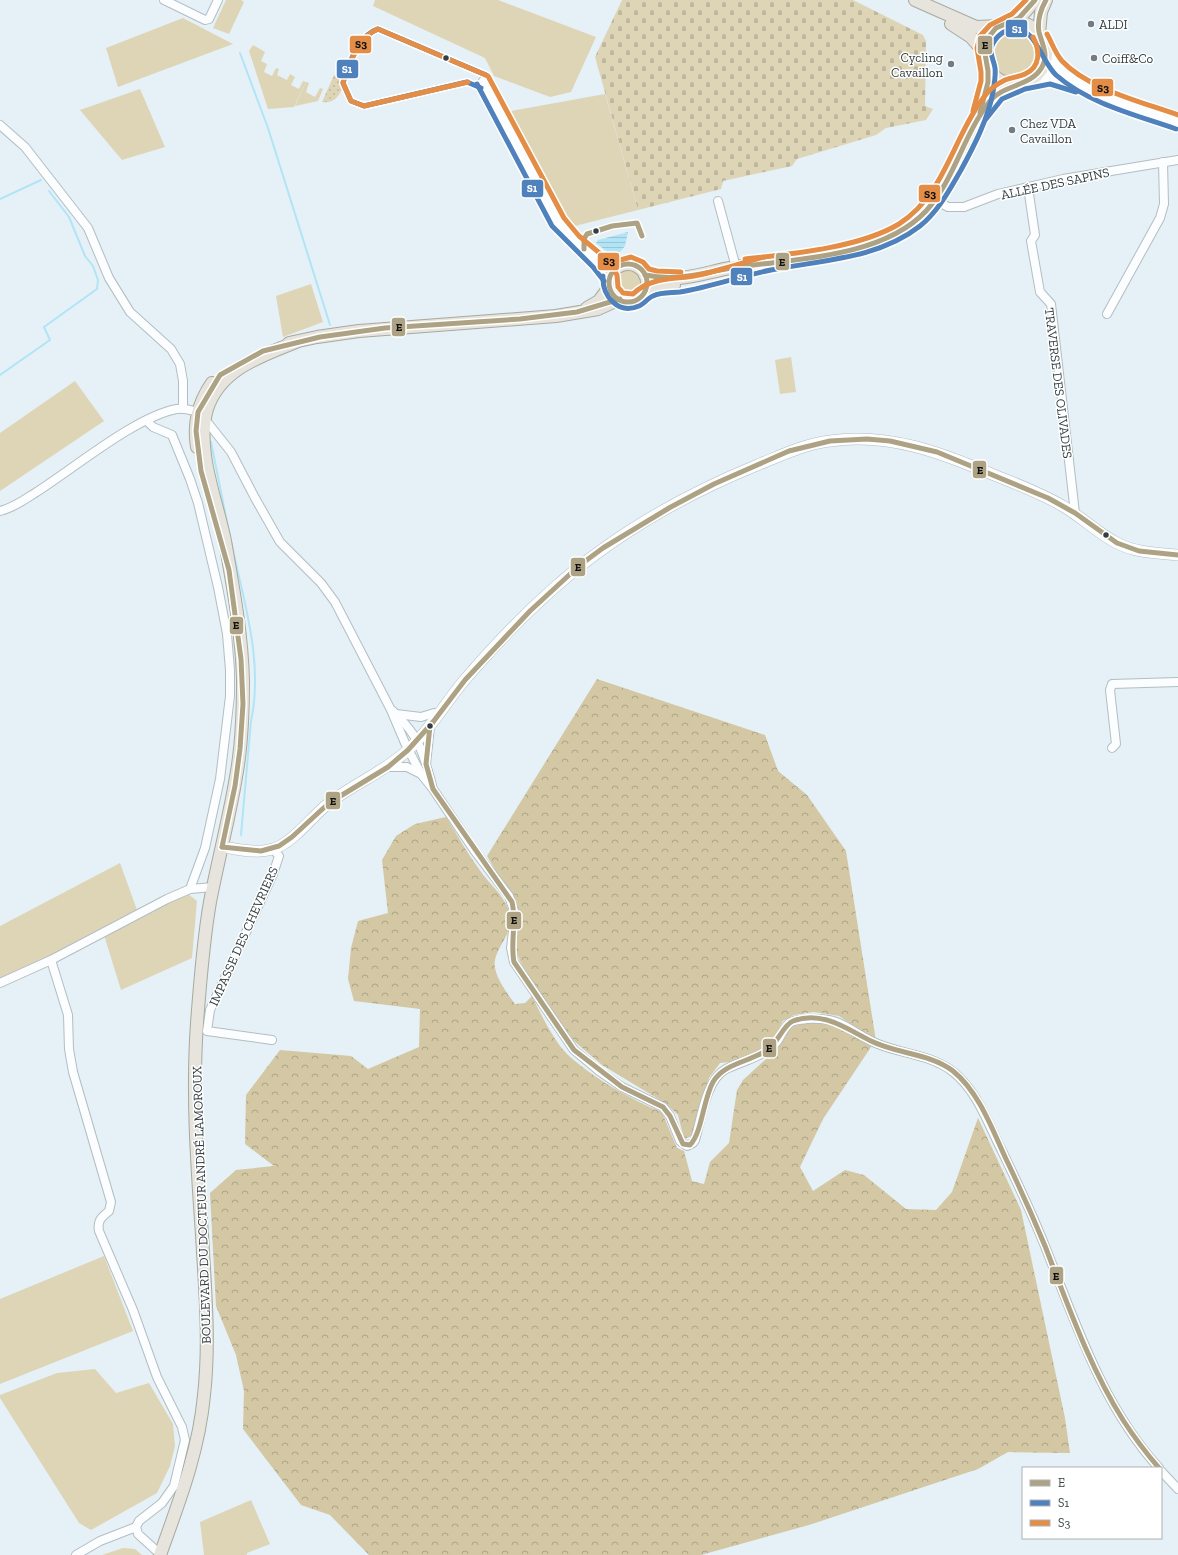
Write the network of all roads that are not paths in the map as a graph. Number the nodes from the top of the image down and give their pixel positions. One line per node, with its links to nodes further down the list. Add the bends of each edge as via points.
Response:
1 (164, 0): 2 (street, via 206,20)
2 (218, 0)
3 (912, 0): 11 (main road, via 971,37)
4 (915, 0): 8 (main road, via 976,27)
5 (1035, 0): 7 (main road)
6 (1046, 0): 9 (main road, via 1041,12)
7 (1012, 22): 8 (main road); 9 (main road, via 1030,26)
8 (1000, 26): 11 (main road, via 987,39)
9 (1039, 34): 10 (main road)
10 (1045, 49): 13 (main road, via 1042,66); 16 (street, via 1059,69)
11 (984, 52): 12 (main road)
12 (988, 69): 15 (main road, via 997,78); 17 (main road, via 986,90)
13 (1030, 79): 15 (main road); 16 (street, via 1056,78)
14 (483, 81): 27 (street, via 558,222)
15 (1015, 84): 17 (main road, via 995,95)
16 (1095, 91): 18 (street)
17 (978, 120): 23 (main road)
18 (1178, 122)
19 (0, 125): 33 (street, via 25,147 88,228 109,278 130,312 170,349 180,364)
20 (1178, 160): 21 (street, ALLÉE DES SAPINS)
21 (1163, 162): 22 (street, ALLÉE DES SAPINS); 31 (street, via 1164,204 1160,218)
22 (1028, 187): 23 (street, ALLÉE DES SAPINS, via 998,194 964,207 948,207); 37 (street, TRAVERSE DES OLIVADES, via 1035,235 1031,240 1040,292 1051,304)
23 (935, 200): 25 (main road, via 916,221 886,238 849,249)
24 (718, 201): 25 (street)
25 (736, 269): 26 (main road, via 675,279); 28 (main road, via 699,282 658,287)
26 (645, 275): 27 (main road, via 635,265 625,264); 28 (main road, via 647,284)
27 (612, 277): 29 (main road, via 613,294); 30 (main road, via 599,301)
28 (644, 292): 29 (main road, via 636,300)
29 (620, 299): 30 (main road, via 598,309)
30 (572, 314): 32 (main road, via 359,331)
31 (1108, 314)
32 (296, 342): 34 (main road, BOULEVARD DU DOCTEUR ANDRÉ LAMOROUX, via 252,361 234,372 220,384); 34 (main road, BOULEVARD DU DOCTEUR ANDRÉ LAMOROUX, via 266,350 231,366 213,381 201,401)
33 (183, 409): 34 (street); 35 (street, via 172,410)
34 (202, 415): 39 (main road, BOULEVARD DU DOCTEUR ANDRÉ LAMOROUX, via 204,446); 39 (main road, BOULEVARD DU DOCTEUR ANDRÉ LAMOROUX, via 195,435 200,466); 42 (street, via 231,452 280,542 335,602)
35 (147, 421): 36 (street, via 126,432 10,509); 56 (street, via 153,427 172,435 190,479 218,587 227,634 230,696 224,756 205,848)
36 (0, 511)
37 (1075, 513): 38 (street, via 1105,536 1127,548); 41 (street, via 1048,498 960,460 905,443 845,439 804,446 704,489 603,548 580,565 530,611 484,658)
38 (1178, 555)
39 (228, 566): 53 (main road, BOULEVARD DU DOCTEUR ANDRÉ LAMOROUX, via 240,633 243,710 237,776)
40 (1178, 682): 47 (street, via 1112,684 1110,690 1116,744)
41 (445, 705): 43 (street); 44 (street)
42 (394, 712): 43 (street, via 421,717); 45 (street); 46 (street)
43 (434, 713): 45 (street)
44 (430, 726): 45 (street); 48 (street)
45 (416, 737): 46 (street); 48 (street)
46 (407, 746): 49 (street); 50 (street); 51 (street)
47 (1112, 748)
48 (426, 764): 52 (street)
49 (388, 767): 50 (street, via 407,767); 51 (street)
50 (421, 774): 52 (street)
51 (372, 776): 54 (street, via 329,803 292,838)
52 (434, 789): 60 (street, via 474,850 509,896 515,914 511,948 514,962 568,1042 599,1071 622,1087 667,1110 683,1144 690,1145 695,1140 708,1092 715,1078 726,1069 761,1055 775,1044 790,1022 794,1021 835,1020 877,1044 932,1060 960,1078 980,1106 1008,1163 1096,1372 1133,1436)
53 (222, 847): 54 (street, via 256,851); 55 (main road, BOULEVARD DU DOCTEUR ANDRÉ LAMOROUX)
54 (273, 849): 59 (street, IMPASSE DES CHEVRIERS, via 278,856 274,874 210,1010 207,1031)
55 (213, 887): 56 (street); 65 (main road, BOULEVARD DU DOCTEUR ANDRÉ LAMOROUX, via 204,948 195,1054 196,1128 207,1329 206,1372 202,1416 190,1470)
56 (190, 889): 57 (street, via 142,911)
57 (51, 960): 58 (street); 63 (street, via 68,1015 72,1072 111,1202 109,1211 100,1218 99,1231 133,1310 157,1377 182,1427 184,1440 174,1486 162,1503 139,1521)
58 (0, 983)
59 (272, 1040)
60 (1158, 1467)
61 (1162, 1472): 62 (street)
62 (1178, 1489)
63 (136, 1527): 64 (street, via 100,1541); 65 (street, via 138,1534)
64 (76, 1555)
65 (160, 1555)

